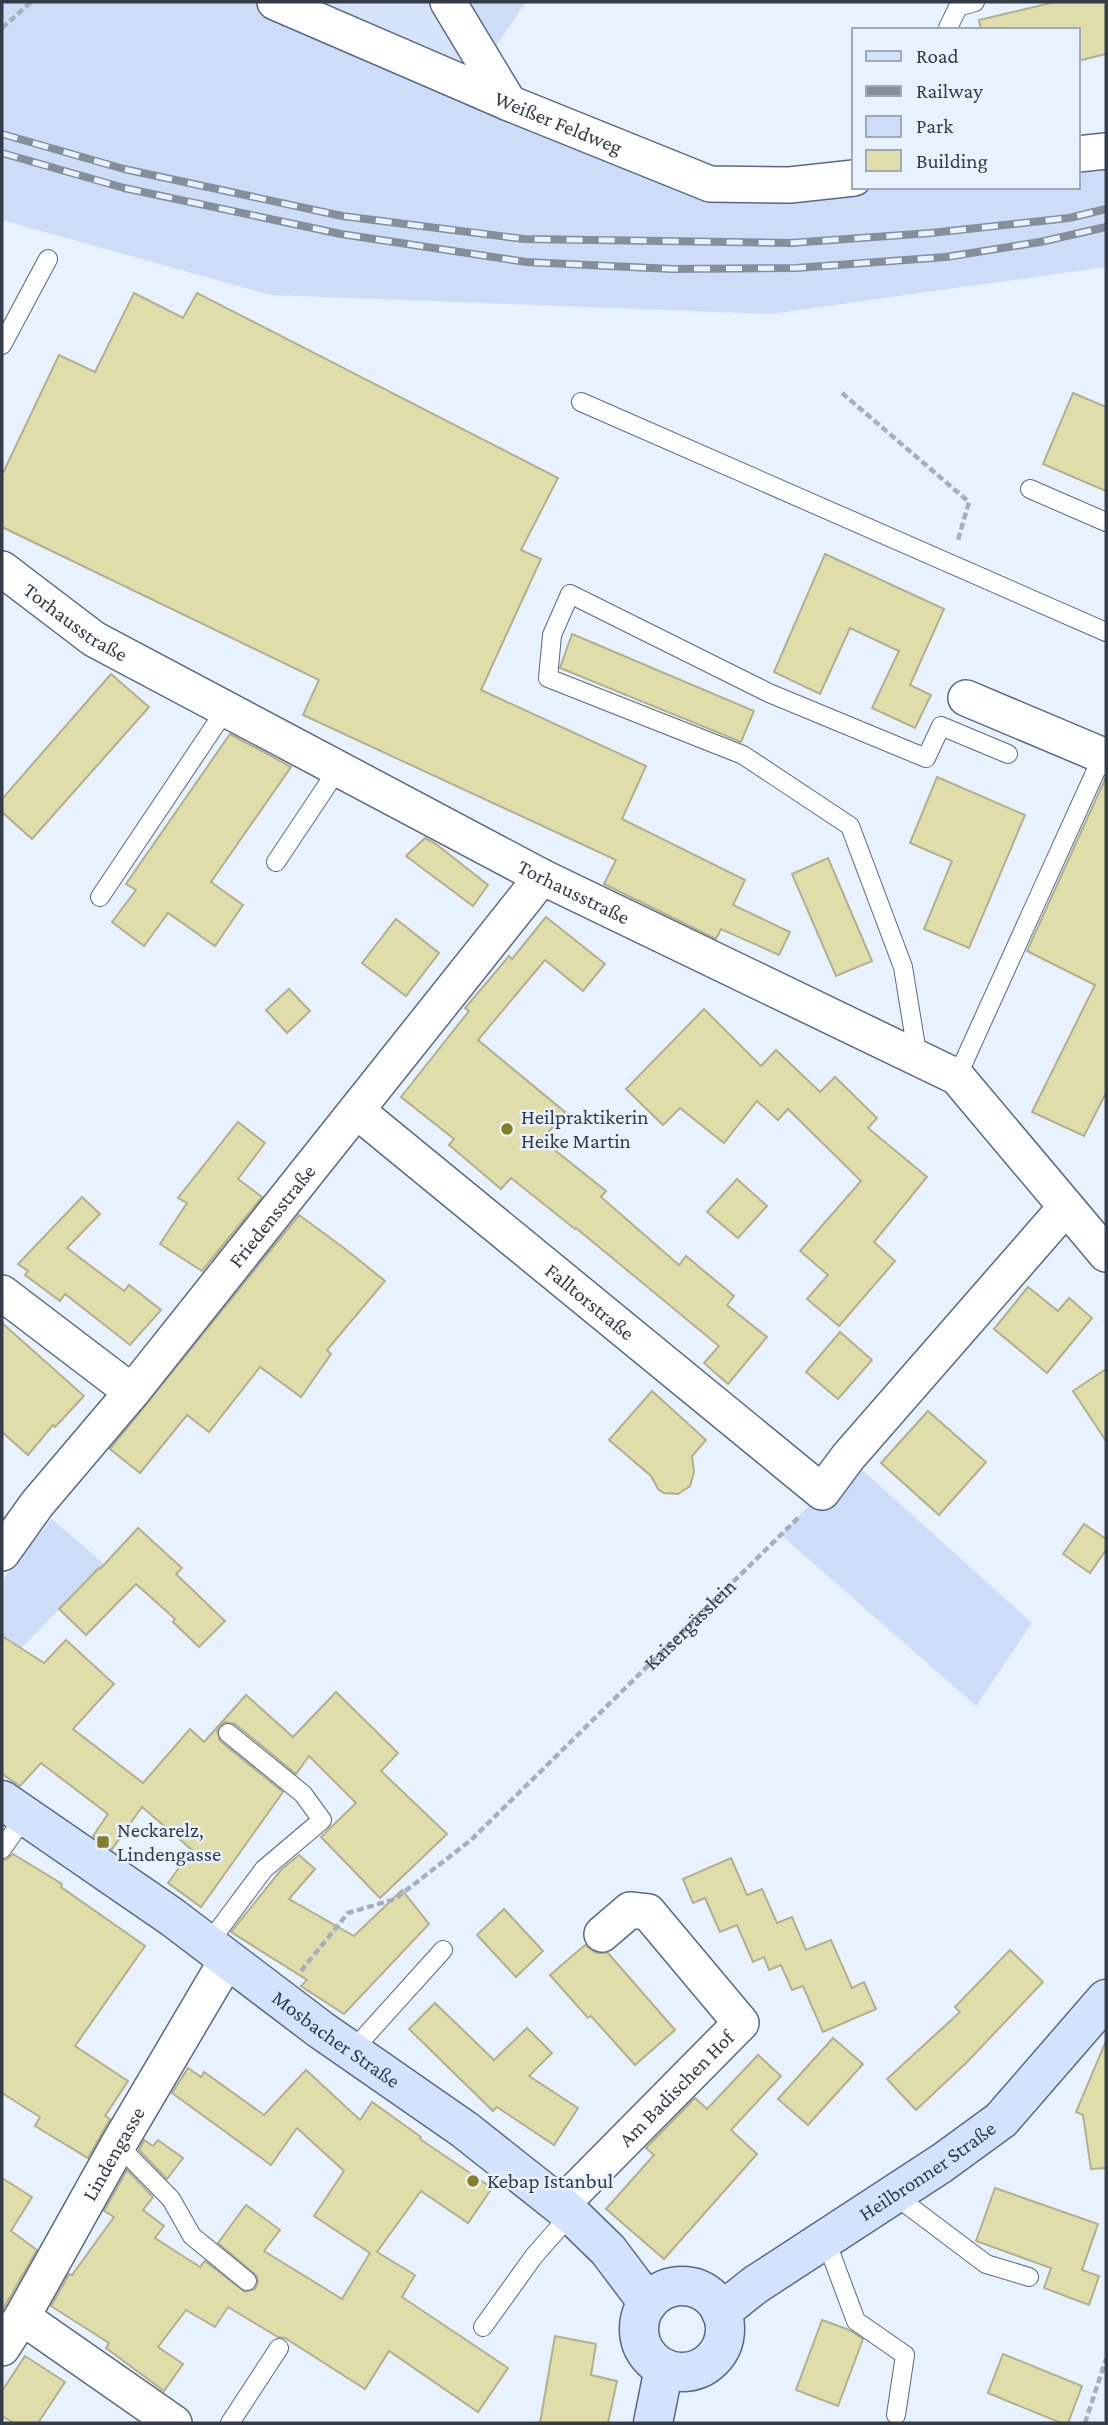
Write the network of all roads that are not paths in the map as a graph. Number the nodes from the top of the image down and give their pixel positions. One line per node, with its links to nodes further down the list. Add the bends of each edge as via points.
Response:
1 (275, 2): 5 (street, Weißer Feldweg)
2 (448, 2): 5 (street)
3 (975, 2): 4 (lane, via 958,7)
4 (948, 28)
5 (509, 103): 8 (street, Weißer Feldweg, via 710,184 790,185)
6 (1106, 151): 7 (street)
7 (1080, 154)
8 (852, 178)
9 (48, 258): 10 (lane)
10 (2, 345)
11 (581, 402): 15 (lane)
12 (1030, 489): 13 (lane)
13 (1106, 522)
14 (2, 569): 17 (street, Torhausstraße, via 94,639)
15 (1106, 632)
16 (966, 698): 19 (street)
17 (226, 709): 20 (street, Torhausstraße); 23 (lane)
18 (1008, 754): 24 (lane, via 941,726 926,758 769,693 570,594 552,635 548,678 743,755 850,826 903,967)
19 (1105, 756): 25 (lane)
20 (338, 769): 21 (lane); 22 (street, Torhausstraße)
21 (276, 862)
22 (542, 877): 24 (street, Torhausstraße); 26 (street, Friedensstraße)
23 (100, 897)
24 (918, 1059): 25 (street, Torhausstraße)
25 (957, 1077): 27 (street, Torhausstraße)
26 (357, 1111): 27 (street, Falltorstraße, via 822,1492); 30 (street, Friedensstraße)
27 (1066, 1206): 28 (street, Torhausstraße)
28 (1106, 1254)
29 (2, 1293): 30 (street)
30 (132, 1392): 31 (street, Friedensstraße, via 37,1504)
31 (2, 1553)
32 (228, 1733): 37 (lane, via 303,1794 322,1820 264,1868)
33 (13, 1808): 34 (lane); 37 (street, Mosbacher Straße)
34 (2, 1849)
35 (602, 1934): 42 (street, Am Badischen Hof, via 631,1910 648,1912 741,2023)
36 (443, 1950): 39 (lane)
37 (218, 1952): 39 (street, Mosbacher Straße); 40 (street, Lindengasse)
38 (1106, 1999): 41 (street, Heilbronner Straße, via 1001,2120)
39 (351, 2052): 42 (street, Mosbacher Straße, via 465,2130)
40 (118, 2145): 45 (lane, via 171,2199 192,2236); 48 (street, Lindengasse)
41 (893, 2194): 43 (street, Heilbronner Straße); 44 (lane, via 986,2264)
42 (566, 2209): 46 (street, Mosbacher Straße, via 608,2250); 49 (lane)
43 (825, 2238): 47 (street, Heilbronner Straße); 53 (lane, via 856,2321 905,2355)
44 (1029, 2277)
45 (247, 2281)
46 (648, 2303): 47 (street, via 672,2287 686,2286 699,2289); 52 (street, via 640,2338 653,2361)
47 (722, 2312): 52 (street, via 725,2334 714,2358 685,2372)
48 (22, 2317): 50 (street, Lindengasse); 54 (street)
49 (483, 2328)
50 (2, 2348)
51 (279, 2348): 55 (lane)
52 (664, 2368): 56 (street)
53 (896, 2415)
54 (174, 2423)
55 (230, 2423)
56 (653, 2423)

